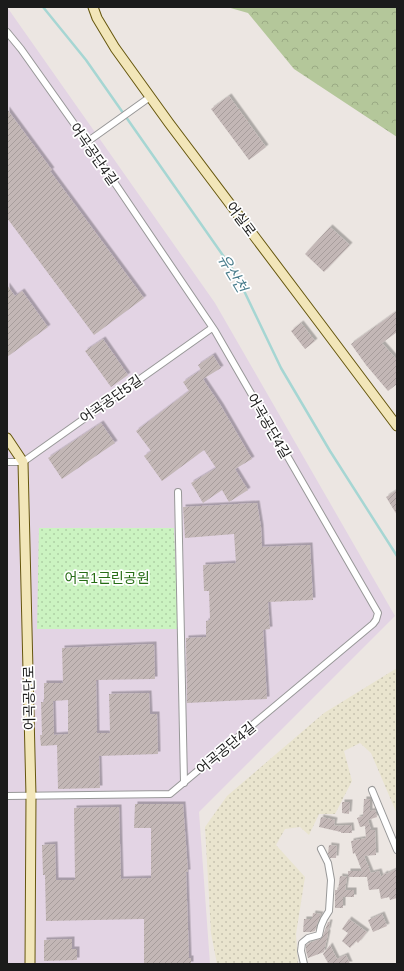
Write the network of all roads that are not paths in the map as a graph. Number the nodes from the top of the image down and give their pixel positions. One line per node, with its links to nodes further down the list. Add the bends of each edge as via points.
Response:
1 (93, 7): 3 (street, 어실로, via 115,48)
2 (7, 32): 4 (street, 어곡공단4길)
3 (150, 97): 4 (street); 6 (street, 어실로)
4 (87, 142): 5 (street, 어곡공단4길)
5 (212, 328): 9 (street, 어곡공단5길); 11 (street, 어곡공단4길, via 378,614 373,624)
6 (397, 426)
7 (7, 438): 9 (street)
8 (7, 462): 9 (street)
9 (24, 462): 14 (street, 어곡공단로)
10 (178, 492): 11 (street, 어곡공단4길)
11 (184, 783): 14 (street, 어곡공단4길, via 170,794)
12 (372, 790): 16 (street)
13 (7, 796): 14 (street, 어곡공단4길)
14 (31, 796): 17 (street, 어곡공단로)
15 (321, 849): 18 (street, via 328,863 331,880 329,910 319,935 302,943)
16 (397, 850)
17 (30, 964)
18 (304, 964)

